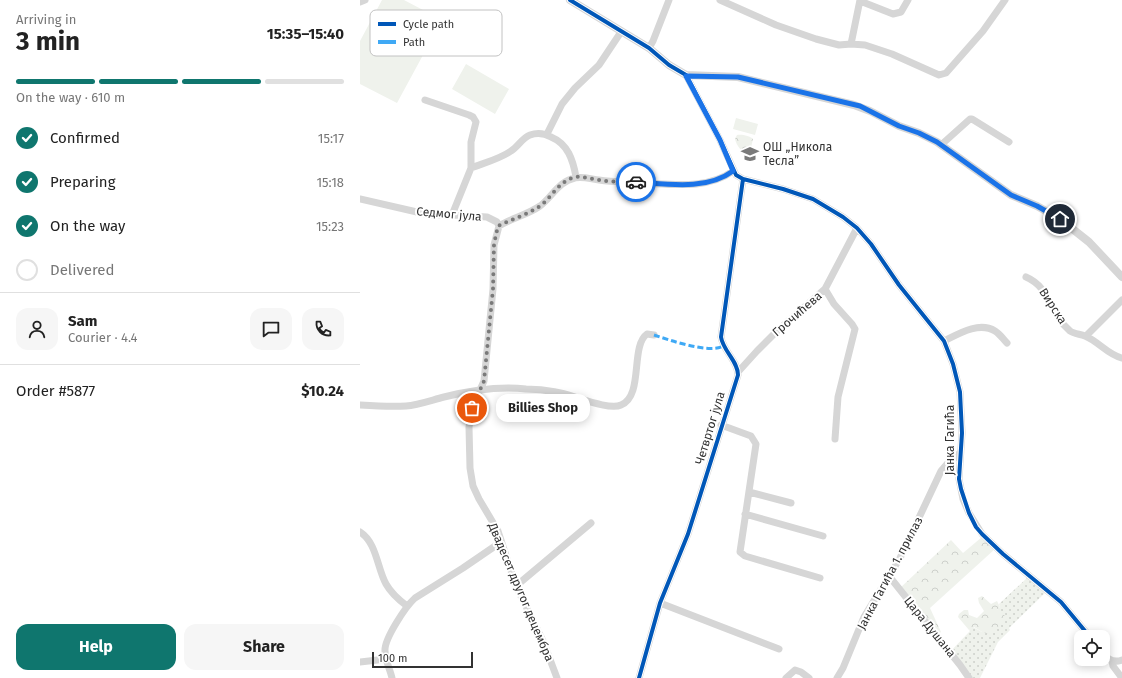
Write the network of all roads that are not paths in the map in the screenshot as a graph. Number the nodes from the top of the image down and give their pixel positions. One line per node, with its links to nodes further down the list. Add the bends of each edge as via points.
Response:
1 (365, 0): 8 (street)
2 (570, 0): 9 (street)
3 (669, 0): 11 (street)
4 (720, 0): 10 (street, via 776,25 816,39 839,45)
5 (860, 0): 6 (street, via 893,14 901,12); 10 (street)
6 (908, 0)
7 (1005, 0): 10 (street, via 983,31 942,75 892,54)
8 (360, 2)
9 (622, 32): 11 (street); 14 (street, via 598,65 562,104)
10 (850, 44)
11 (649, 48): 12 (street)
12 (686, 76): 16 (street, via 738,77 860,106); 18 (street, via 720,140)
13 (425, 100): 17 (street, via 475,119 470,154)
14 (546, 134): 17 (street, via 531,135 523,139 512,151); 19 (street, via 563,144)
15 (1008, 142): 16 (street, via 970,119)
16 (941, 145): 26 (street, via 1011,195 1065,222 1094,246)
17 (471, 168): 22 (street)
18 (733, 171): 19 (street, via 726,176 696,184); 20 (street)
19 (576, 177): 23 (street, Седмог јула, via 567,180 540,206)
20 (743, 179): 24 (street, Јанка Гагића, via 814,199); 34 (street, via 721,337 723,346)
21 (360, 199): 22 (street, Седмог јула, via 430,215)
22 (452, 215): 23 (street, Седмог јула, via 487,217)
23 (498, 226): 35 (street, Двадесет другог децембра, via 494,244 493,289)
24 (857, 228): 27 (street, Грочићева); 31 (street, Јанка Гагића, via 899,286)
25 (1026, 277): 30 (street, Вирска, via 1044,290 1066,328)
26 (1122, 277)
27 (825, 289): 34 (street, Грочићева, via 776,332); 38 (street, via 855,329 838,397)
28 (1122, 300): 30 (street)
29 (654, 335): 35 (street, via 647,334 640,346 632,394 621,406 614,407 556,392 524,388)
30 (1086, 336): 33 (street, Вирска)
31 (944, 341): 32 (street, via 973,329 988,328); 39 (street, Јанка Гагића, via 960,392)
32 (1007, 343)
33 (1122, 358)
34 (738, 372): 37 (street, Четвртог јула)
35 (482, 389): 36 (street, via 407,406); 46 (street, Двадесет другог децембра, via 472,408 469,427 470,468 473,486 498,531)
36 (360, 405)
37 (721, 425): 40 (street, via 751,436 756,444); 50 (street, Четвртог јула, via 688,534)
38 (835, 439)
39 (960, 453): 47 (street, Јанка Гагића 1. прилаз, via 941,472 909,542); 52 (street, Јанка Гагића, via 961,489 976,527 1003,554 1061,602)
40 (749, 492): 41 (street); 42 (street)
41 (791, 504)
42 (745, 514): 45 (street); 48 (street, via 740,552 742,554)
43 (591, 523): 49 (street)
44 (360, 532): 51 (street, via 368,540 390,590)
45 (823, 536)
46 (501, 542): 49 (street, Двадесет другог децембра); 51 (street, via 415,598)
47 (889, 576): 63 (street, Јанка Гагића 1. прилаз, via 864,617); 64 (street, Цара Душана)
48 (820, 578)
49 (516, 586): 59 (street, Двадесет другог децембра, via 543,641)
50 (660, 603): 53 (street); 60 (street, Четвртог јула)
51 (407, 606): 54 (street, via 385,646)
52 (1084, 630)
53 (779, 648)
54 (386, 658): 57 (street); 58 (street)
55 (1122, 660): 56 (street)
56 (1112, 661): 65 (street)
57 (360, 662)
58 (392, 678)
59 (557, 678)
60 (638, 678)
61 (786, 678): 62 (street, via 795,670)
62 (809, 678)
63 (837, 678)
64 (970, 678)
65 (1122, 678)

